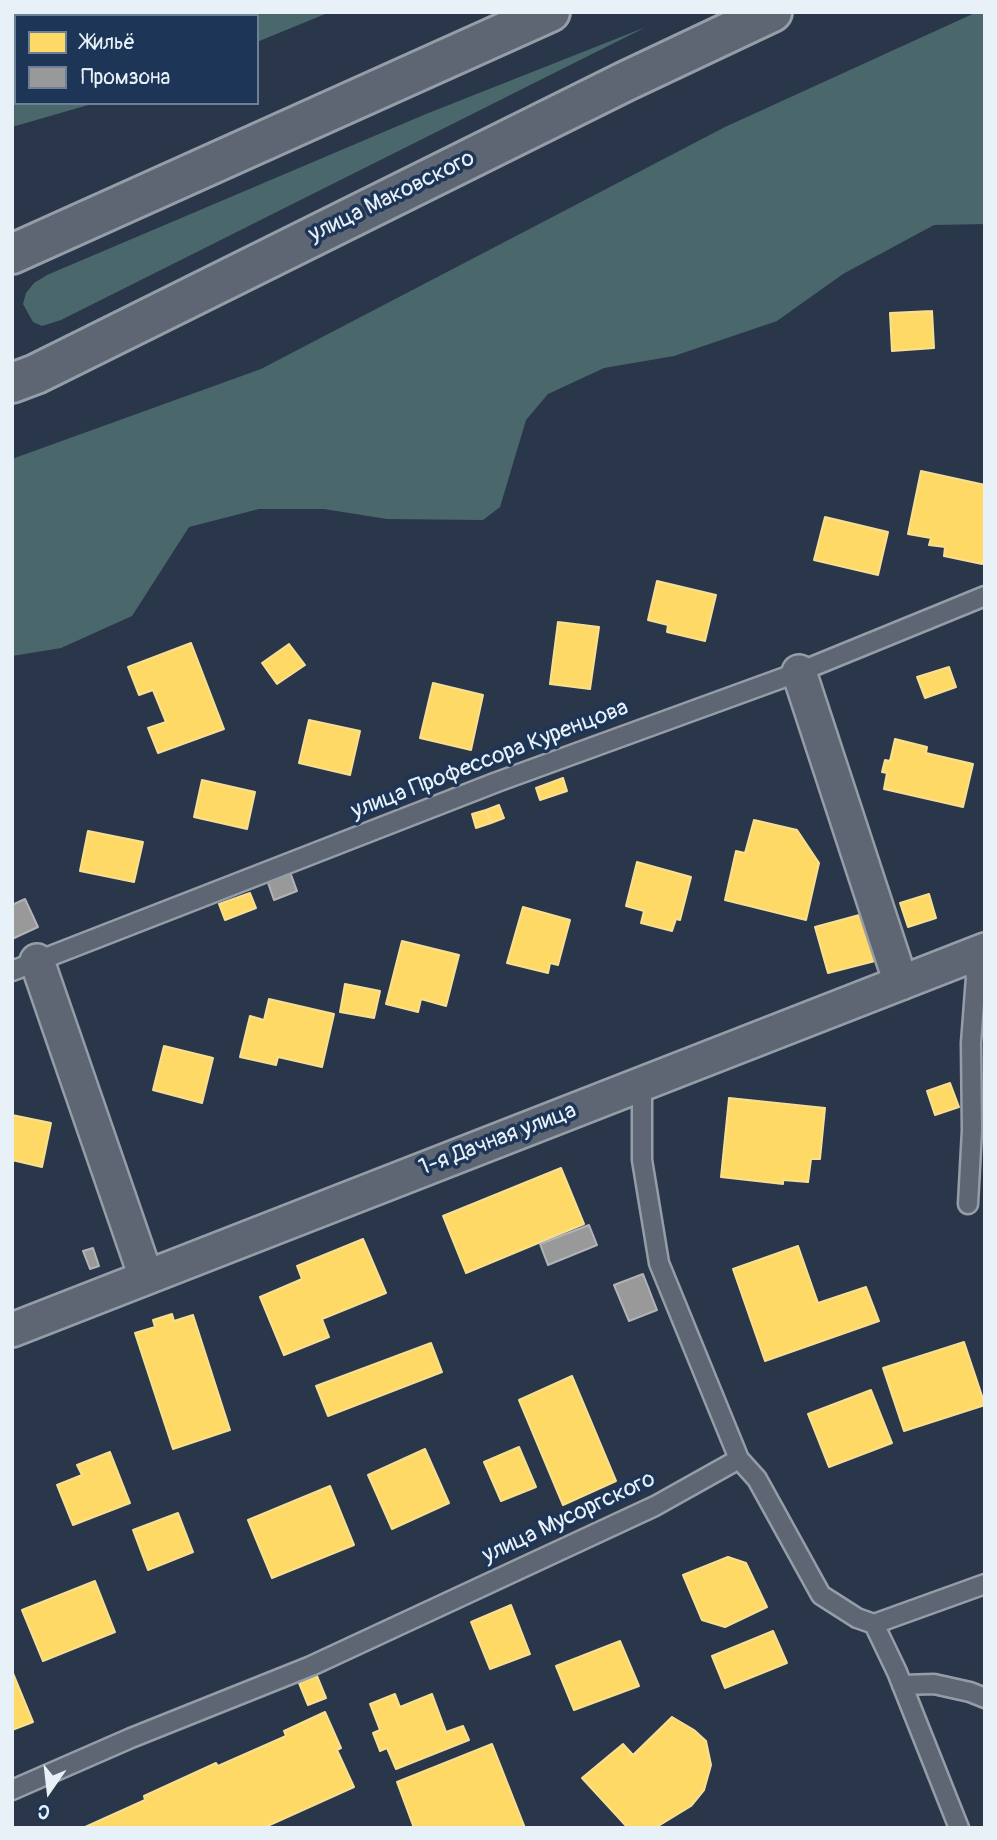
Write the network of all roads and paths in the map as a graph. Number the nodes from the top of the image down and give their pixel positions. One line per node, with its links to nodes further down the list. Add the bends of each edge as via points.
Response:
1 (550, 12): 3 (highway)
2 (772, 12): 4 (highway, улица Маковского)
3 (12, 254)
4 (20, 372)
5 (985, 596): 6 (lane, улица Профессора Куренцова)
6 (799, 672): 8 (lane, улица Профессора Куренцова, via 497,782); 9 (street)
7 (978, 953): 9 (street, 1-я Дачная улица); 11 (lane)
8 (25, 966): 12 (street)
9 (901, 983): 10 (street, 1-я Дачная улица)
10 (642, 1084): 12 (street, 1-я Дачная улица); 14 (lane, via 642,1160 659,1263)
11 (968, 1204)
12 (146, 1278): 13 (street, 1-я Дачная улица)
13 (12, 1330)
14 (739, 1459): 16 (lane, via 757,1479 821,1595); 19 (lane, улица Мусоргского, via 655,1506 311,1666)
15 (985, 1584): 16 (lane)
16 (874, 1624): 17 (lane)
17 (902, 1685): 18 (lane, via 934,1684); 20 (lane)
18 (985, 1698)
19 (12, 1790)
20 (959, 1828)

